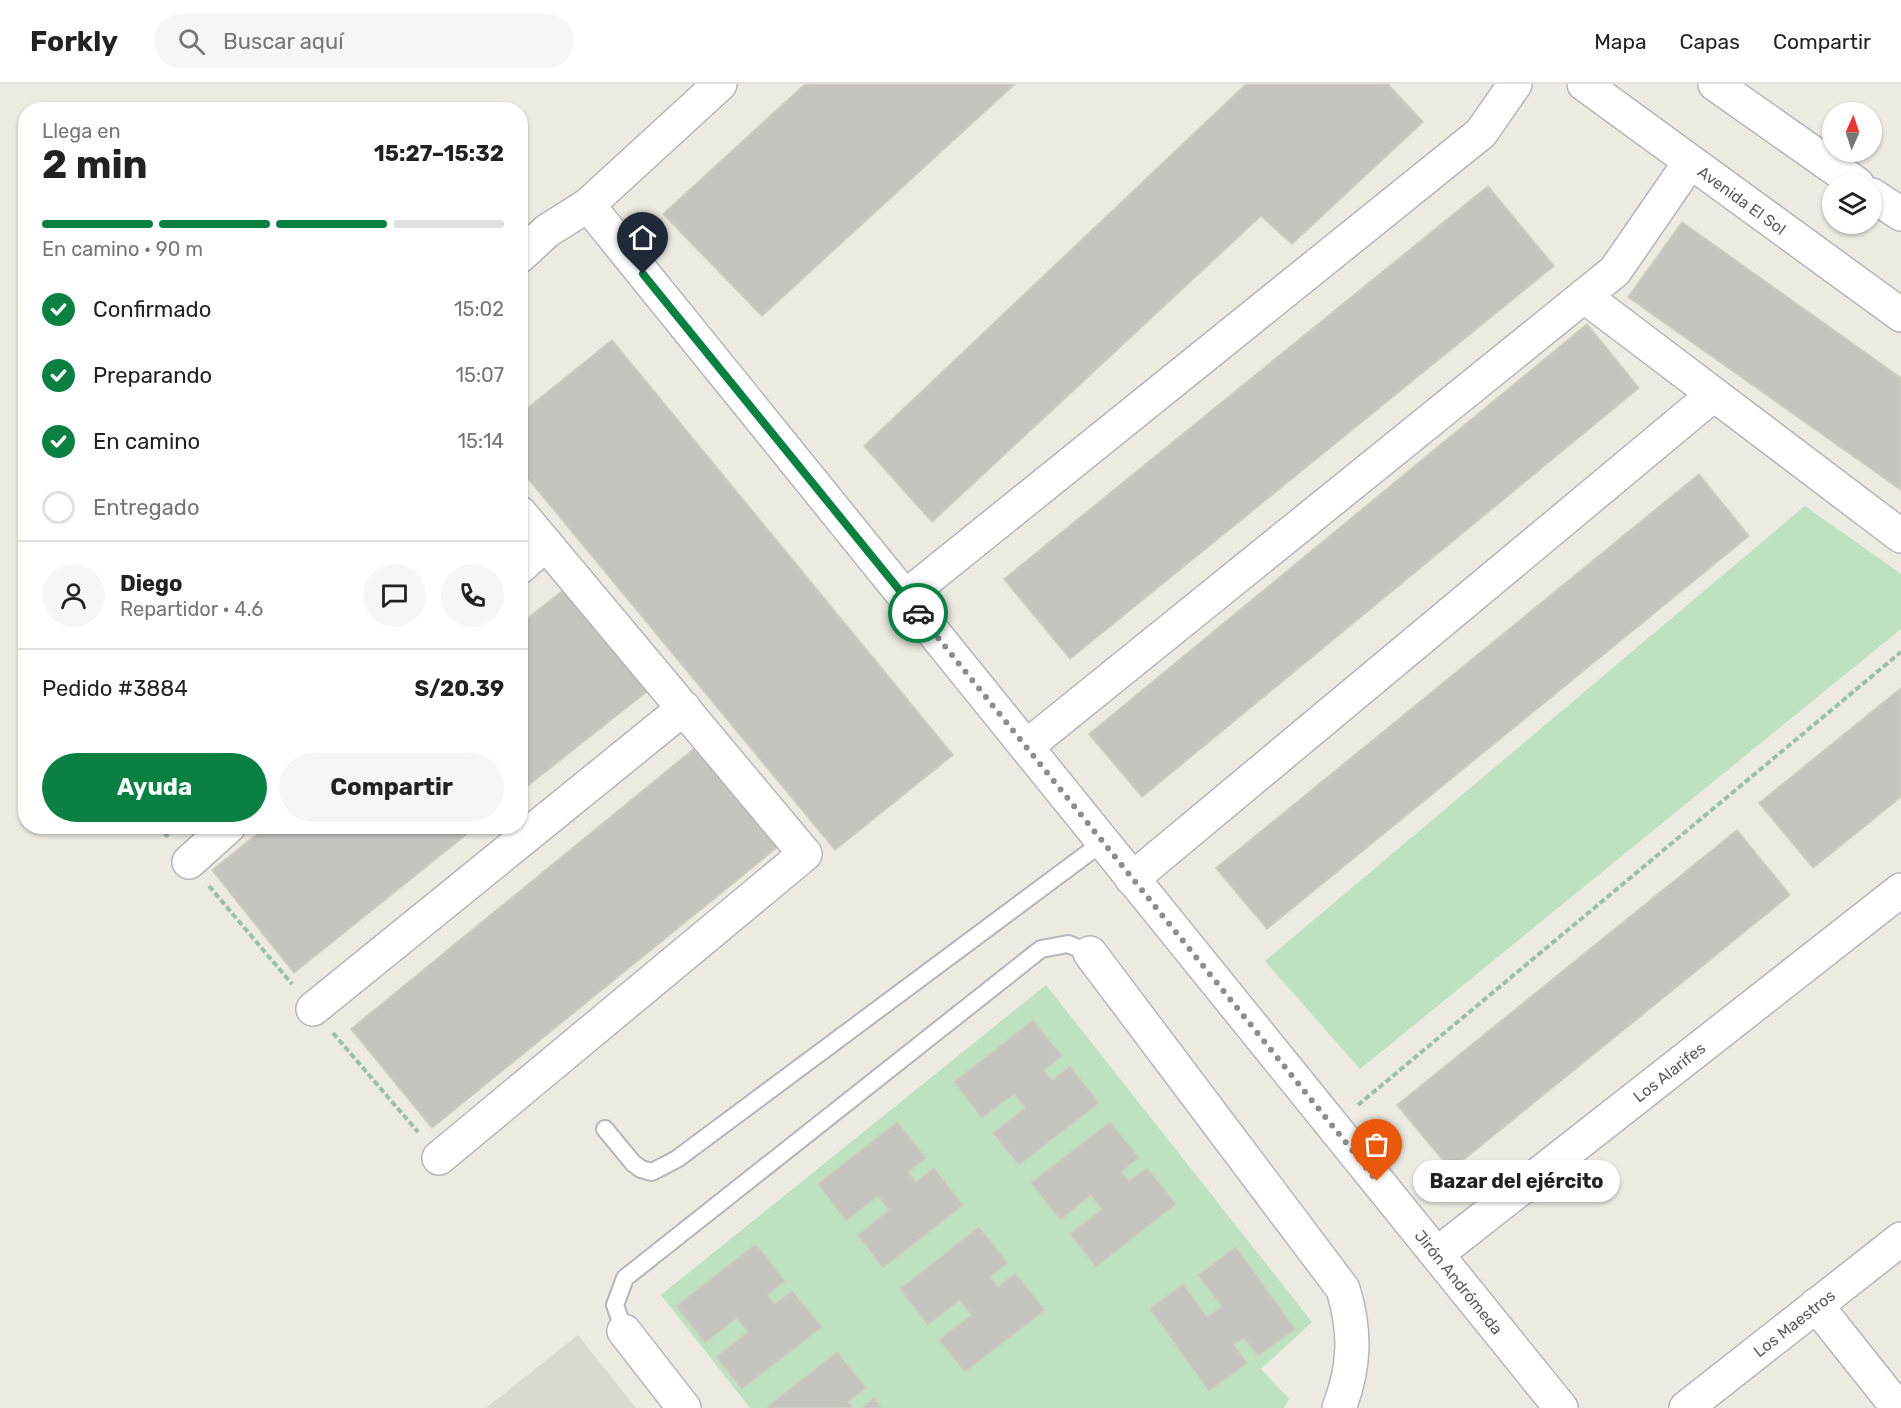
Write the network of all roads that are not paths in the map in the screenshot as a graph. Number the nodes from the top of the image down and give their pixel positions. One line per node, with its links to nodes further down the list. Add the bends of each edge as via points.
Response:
1 (720, 84): 8 (street)
2 (1515, 84): 18 (street, via 1481,133)
3 (1584, 84): 5 (street, Avenida El Sol)
4 (1715, 84): 6 (street)
5 (1690, 162): 11 (street, via 1615,272); 12 (street, Avenida El Sol)
6 (1843, 174)
7 (1882, 202): 9 (street)
8 (588, 205): 10 (street); 18 (street, Jirón Andrómeda)
9 (1901, 214)
10 (528, 248)
11 (1584, 296): 13 (street); 20 (street)
12 (1901, 315)
13 (1713, 395): 15 (street); 24 (street)
14 (528, 523): 16 (street)
15 (1901, 536)
16 (546, 544): 17 (street); 19 (street)
17 (528, 560)
18 (905, 597): 20 (street, Jirón Andrómeda)
19 (684, 708): 27 (street); 29 (street, via 805,854)
20 (1026, 747): 22 (street, Jirón Andrómeda)
21 (221, 834): 23 (street)
22 (1102, 842): 24 (street, Jirón Andrómeda); 28 (lane, via 677,1159 652,1172 641,1169)
23 (189, 862)
24 (1132, 879): 31 (street, Jirón Andrómeda)
25 (1901, 890): 31 (street, Los Alarifes)
26 (1090, 953): 33 (lane, via 1068,944 1041,949 625,1278 615,1305); 35 (street, via 1343,1289 1353,1338 1347,1388)
27 (313, 1009)
28 (605, 1129)
29 (440, 1158)
30 (1901, 1239): 32 (street, Los Maestros)
31 (1437, 1254): 36 (street, Jirón Andrómeda)
32 (1816, 1305): 37 (street, Los Maestros); 38 (street)
33 (624, 1331): 34 (street)
34 (684, 1408)
35 (1339, 1408)
36 (1561, 1408)
37 (1686, 1408)
38 (1898, 1408)

